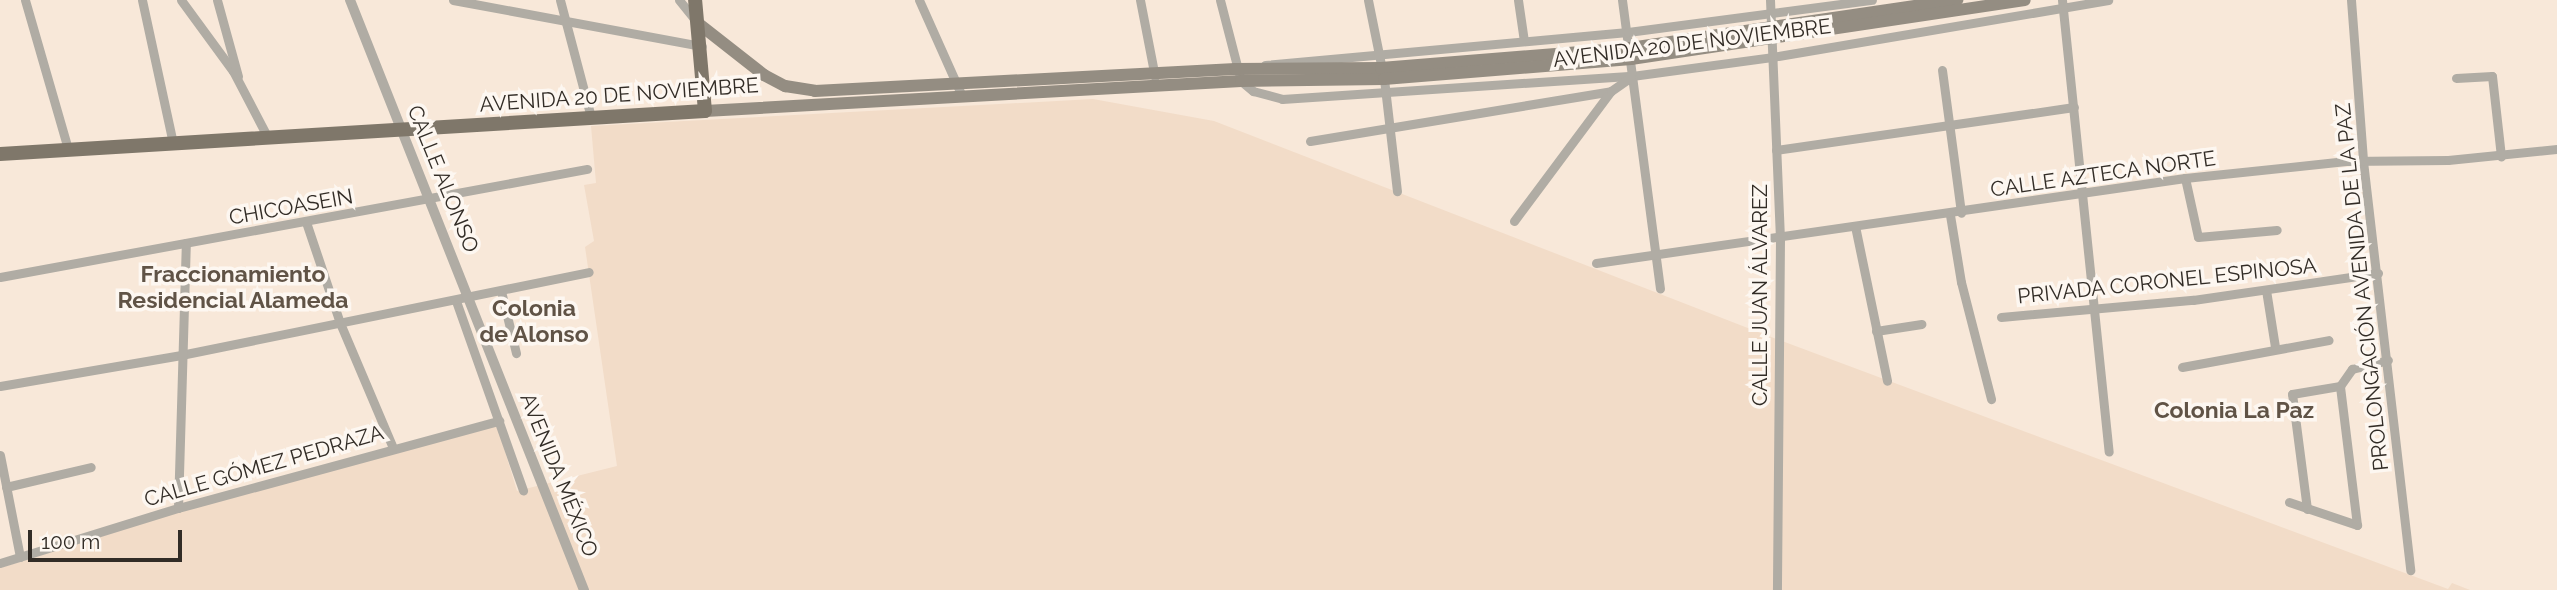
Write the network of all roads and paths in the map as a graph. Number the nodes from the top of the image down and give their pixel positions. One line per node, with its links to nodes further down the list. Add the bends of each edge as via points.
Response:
1 (25, 0): 55 (street)
2 (142, 0): 54 (street)
3 (181, 0): 40 (street)
4 (217, 0): 40 (street)
5 (350, 0): 50 (street, CALLE ALONSO)
6 (453, 0): 24 (street)
7 (560, 0): 24 (street)
8 (679, 0): 25 (street)
9 (695, 0): 25 (main road)
10 (919, 0): 41 (street)
11 (1140, 0): 35 (street)
12 (1220, 0): 37 (street)
13 (1368, 0): 30 (street)
14 (1518, 0): 28 (street)
15 (1622, 0): 26 (street)
16 (1770, 0): 23 (street, CALLE JUAN ÁLVAREZ)
17 (1872, 0): 23 (street, AVENIDA 20 DE NOVIEMBRE)
18 (1957, 0): 27 (main road, AVENIDA 20 DE NOVIEMBRE)
19 (2025, 0): 27 (main road, AVENIDA 20 DE NOVIEMBRE)
20 (2108, 0): 22 (street, AVENIDA 20 DE NOVIEMBRE)
21 (2351, 0): 60 (street, PROLONGACIÓN AVENIDA DE LA PAZ)
22 (2063, 4): 32 (street, AVENIDA 20 DE NOVIEMBRE); 46 (street)
23 (1771, 13): 26 (street, AVENIDA 20 DE NOVIEMBRE); 27 (street, CALLE JUAN ÁLVAREZ)
24 (565, 20): 29 (street); 48 (street)
25 (699, 24): 29 (main road); 41 (main road, AVENIDA 20 DE NOVIEMBRE, via 785,86 814,91)
26 (1628, 32): 28 (street, AVENIDA 20 DE NOVIEMBRE); 31 (street)
27 (1772, 34): 31 (main road, AVENIDA 20 DE NOVIEMBRE); 32 (street, CALLE JUAN ÁLVAREZ)
28 (1524, 41): 30 (street, AVENIDA 20 DE NOVIEMBRE)
29 (702, 46): 47 (main road)
30 (1377, 51): 33 (street, AVENIDA 20 DE NOVIEMBRE); 36 (street)
31 (1630, 54): 36 (main road, AVENIDA 20 DE NOVIEMBRE); 38 (street)
32 (1772, 57): 38 (street, AVENIDA 20 DE NOVIEMBRE); 57 (street, CALLE JUAN ÁLVAREZ)
33 (1252, 69): 36 (main road, AVENIDA 20 DE NOVIEMBRE); 37 (main road, AVENIDA 20 DE NOVIEMBRE)
34 (1942, 70): 49 (street)
35 (1154, 72): 37 (main road, AVENIDA 20 DE NOVIEMBRE); 41 (main road, AVENIDA 20 DE NOVIEMBRE); 42 (street)
36 (1383, 74): 37 (main road, AVENIDA 20 DE NOVIEMBRE); 44 (street)
37 (1238, 75): 42 (main road, AVENIDA 20 DE NOVIEMBRE); 44 (street, AVENIDA 20 DE NOVIEMBRE, via 1253,91 1282,99)
38 (1632, 76): 43 (street); 44 (street, AVENIDA 20 DE NOVIEMBRE); 73 (street)
39 (2456, 78): 59 (street, via 2492,76)
40 (239, 81): 52 (street)
41 (957, 83): 45 (street)
42 (1157, 86): 45 (main road, AVENIDA 20 DE NOVIEMBRE)
43 (1611, 91): 51 (street); 68 (street)
44 (1384, 95): 51 (street)
45 (962, 96): 47 (main road, AVENIDA 20 DE NOVIEMBRE)
46 (2074, 107): 49 (street); 64 (street)
47 (705, 111): 48 (main road, AVENIDA 20 DE NOVIEMBRE)
48 (591, 117): 50 (main road, AVENIDA 20 DE NOVIEMBRE)
49 (1952, 124): 57 (street); 66 (street)
50 (403, 131): 52 (main road, AVENIDA 20 DE NOVIEMBRE); 65 (street, CALLE ALONSO)
51 (1388, 132): 53 (street); 63 (street)
52 (268, 138): 54 (main road, AVENIDA 20 DE NOVIEMBRE)
53 (1310, 141)
54 (173, 143): 55 (main road, AVENIDA 20 DE NOVIEMBRE)
55 (68, 149): 58 (main road, AVENIDA 20 DE NOVIEMBRE)
56 (2557, 149): 59 (street, CALLE AZTECA NORTE)
57 (1776, 150): 71 (street, CALLE JUAN ÁLVAREZ)
58 (0, 154)
59 (2501, 156): 60 (street, CALLE AZTECA NORTE)
60 (2362, 161): 62 (street, CALLE AZTECA NORTE); 76 (street, PROLONGACIÓN AVENIDA DE LA PAZ)
61 (587, 169): 65 (street, CHICOASEIN)
62 (2185, 178): 64 (street, CALLE AZTECA NORTE); 70 (street, via 2198,237)
63 (1397, 191)
64 (2084, 191): 66 (street, CALLE AZTECA NORTE); 83 (street)
65 (432, 199): 67 (street, CHICOASEIN); 81 (street, CALLE ALONSO)
66 (1956, 214): 69 (street, CALLE AZTECA NORTE); 98 (street, via 1961,282)
67 (306, 222): 72 (street, CHICOASEIN); 85 (street)
68 (1514, 222)
69 (1855, 226): 71 (street, CALLE AZTECA NORTE); 87 (street)
70 (2277, 230)
71 (1780, 239): 73 (street, CALLE AZTECA NORTE); 113 (street, CALLE JUAN ÁLVAREZ)
72 (186, 243): 77 (street, CHICOASEIN); 91 (street)
73 (1656, 256): 74 (street, CALLE AZTECA NORTE); 78 (street)
74 (1597, 263)
75 (589, 272): 80 (street)
76 (2378, 273): 79 (street, PRIVADA CORONEL ESPINOSA); 92 (street, PROLONGACIÓN AVENIDA DE LA PAZ)
77 (0, 277)
78 (1660, 289)
79 (2266, 290): 83 (street, PRIVADA CORONEL ESPINOSA); 89 (street)
80 (501, 291): 81 (street); 90 (street)
81 (470, 297): 82 (street); 94 (street, CALLE ALONSO)
82 (456, 301): 85 (street); 99 (street)
83 (2097, 306): 84 (street, PRIVADA CORONEL ESPINOSA); 101 (street)
84 (2001, 317)
85 (340, 323): 91 (street); 100 (street)
86 (1921, 324): 87 (street)
87 (1876, 331): 95 (street)
88 (2329, 340): 89 (street)
89 (2275, 347): 93 (street)
90 (516, 353)
91 (181, 355): 96 (street); 107 (street)
92 (2388, 360): 97 (street, via 2353,369); 111 (street, PROLONGACIÓN AVENIDA DE LA PAZ)
93 (2182, 367)
94 (499, 373): 112 (street, AVENIDA MÉXICO)
95 (1887, 381)
96 (0, 386)
97 (2340, 386): 108 (street, via 2292,394); 108 (street, via 2357,525)
98 (1991, 399)
99 (499, 421): 100 (street, CALLE GÓMEZ PEDRAZA); 105 (street)
100 (393, 447): 107 (street, CALLE GÓMEZ PEDRAZA)
101 (2109, 452)
102 (0, 454): 104 (street)
103 (91, 467): 104 (street)
104 (6, 487): 109 (street)
105 (523, 489)
106 (2289, 502): 108 (street)
107 (178, 508): 109 (street, CALLE GÓMEZ PEDRAZA)
108 (2307, 509)
109 (20, 557): 110 (street, CALLE GÓMEZ PEDRAZA)
110 (0, 563)
111 (2410, 570)
112 (584, 590)
113 (1777, 590)

